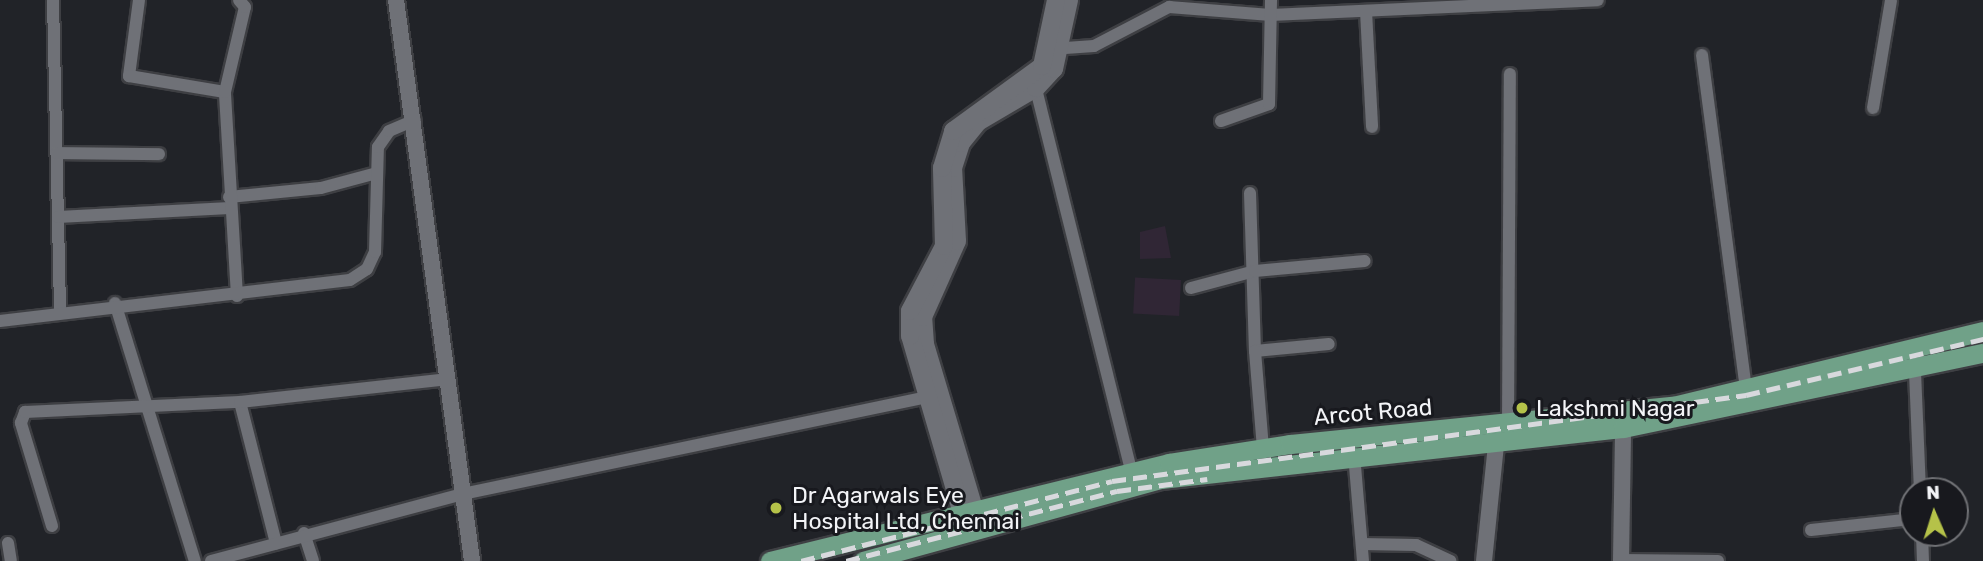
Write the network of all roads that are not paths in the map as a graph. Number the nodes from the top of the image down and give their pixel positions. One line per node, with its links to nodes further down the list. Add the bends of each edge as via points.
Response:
1 (53, 0): 22 (street)
2 (139, 0): 17 (street, via 129,76)
3 (239, 0): 17 (street, via 245,7)
4 (396, 0): 19 (street)
5 (1056, 0): 13 (main road)
6 (1069, 0): 13 (main road)
7 (1271, 0): 12 (street)
8 (1598, 0): 11 (street)
9 (1891, 0): 18 (street)
10 (1169, 4): 12 (street); 13 (street, via 1094,46)
11 (1366, 11): 12 (street); 21 (street)
12 (1271, 15): 20 (street, via 1269,104)
13 (1056, 50): 16 (main road)
14 (1702, 55): 41 (street)
15 (1510, 74): 45 (street)
16 (1034, 82): 42 (main road, via 959,122 943,155 944,246 908,320); 50 (street)
17 (225, 92): 26 (street)
18 (1873, 108)
19 (415, 120): 24 (street, via 386,135); 40 (street)
20 (1221, 121)
21 (1371, 127)
22 (57, 153): 23 (street); 27 (street)
23 (159, 154)
24 (373, 174): 26 (street, via 321,188); 31 (street, via 374,252 368,269 350,281)
25 (1250, 193): 29 (street)
26 (230, 202): 27 (street); 31 (street)
27 (58, 217): 33 (street)
28 (1365, 261): 29 (street)
29 (1255, 271): 30 (street); 37 (street)
30 (1191, 288)
31 (237, 296): 32 (street)
32 (115, 303): 33 (street); 44 (street)
33 (60, 311): 34 (street)
34 (0, 321)
35 (1983, 331): 41 (main road, Arcot Road)
36 (1329, 344): 37 (street)
37 (1255, 351): 48 (street)
38 (1983, 353): 39 (main road, Arcot Road)
39 (1915, 372): 46 (main road, Arcot Road); 51 (street)
40 (449, 379): 43 (street); 52 (street)
41 (1746, 390): 45 (main road, Arcot Road)
42 (933, 396): 52 (street); 54 (main road)
43 (240, 402): 44 (street); 59 (street)
44 (148, 408): 55 (street, via 23,414); 62 (street)
45 (1508, 426): 48 (main road, Arcot Road)
46 (1623, 428): 47 (main road, Arcot Road); 71 (street)
47 (1496, 445): 49 (main road, Arcot Road); 70 (street)
48 (1263, 449): 50 (main road, Arcot Road)
49 (1354, 454): 54 (main road, Arcot Road, via 1148,481); 60 (street)
50 (1130, 471): 54 (main road, Arcot Road)
51 (1919, 477)
52 (463, 494): 57 (street); 65 (street)
53 (1899, 521): 56 (street)
54 (972, 523): 66 (main road, Arcot Road); 67 (main road, Arcot Road)
55 (52, 526)
56 (1811, 530)
57 (304, 533): 59 (street); 64 (street)
58 (8, 543): 61 (street)
59 (276, 543): 63 (street)
60 (1362, 544): 68 (street); 69 (street, via 1416,545)
61 (11, 561)
62 (195, 561)
63 (211, 561)
64 (313, 561)
65 (472, 561)
66 (770, 561)
67 (863, 561)
68 (1363, 561)
69 (1451, 561)
70 (1484, 561)
71 (1621, 561): 72 (street)
72 (1718, 561)

